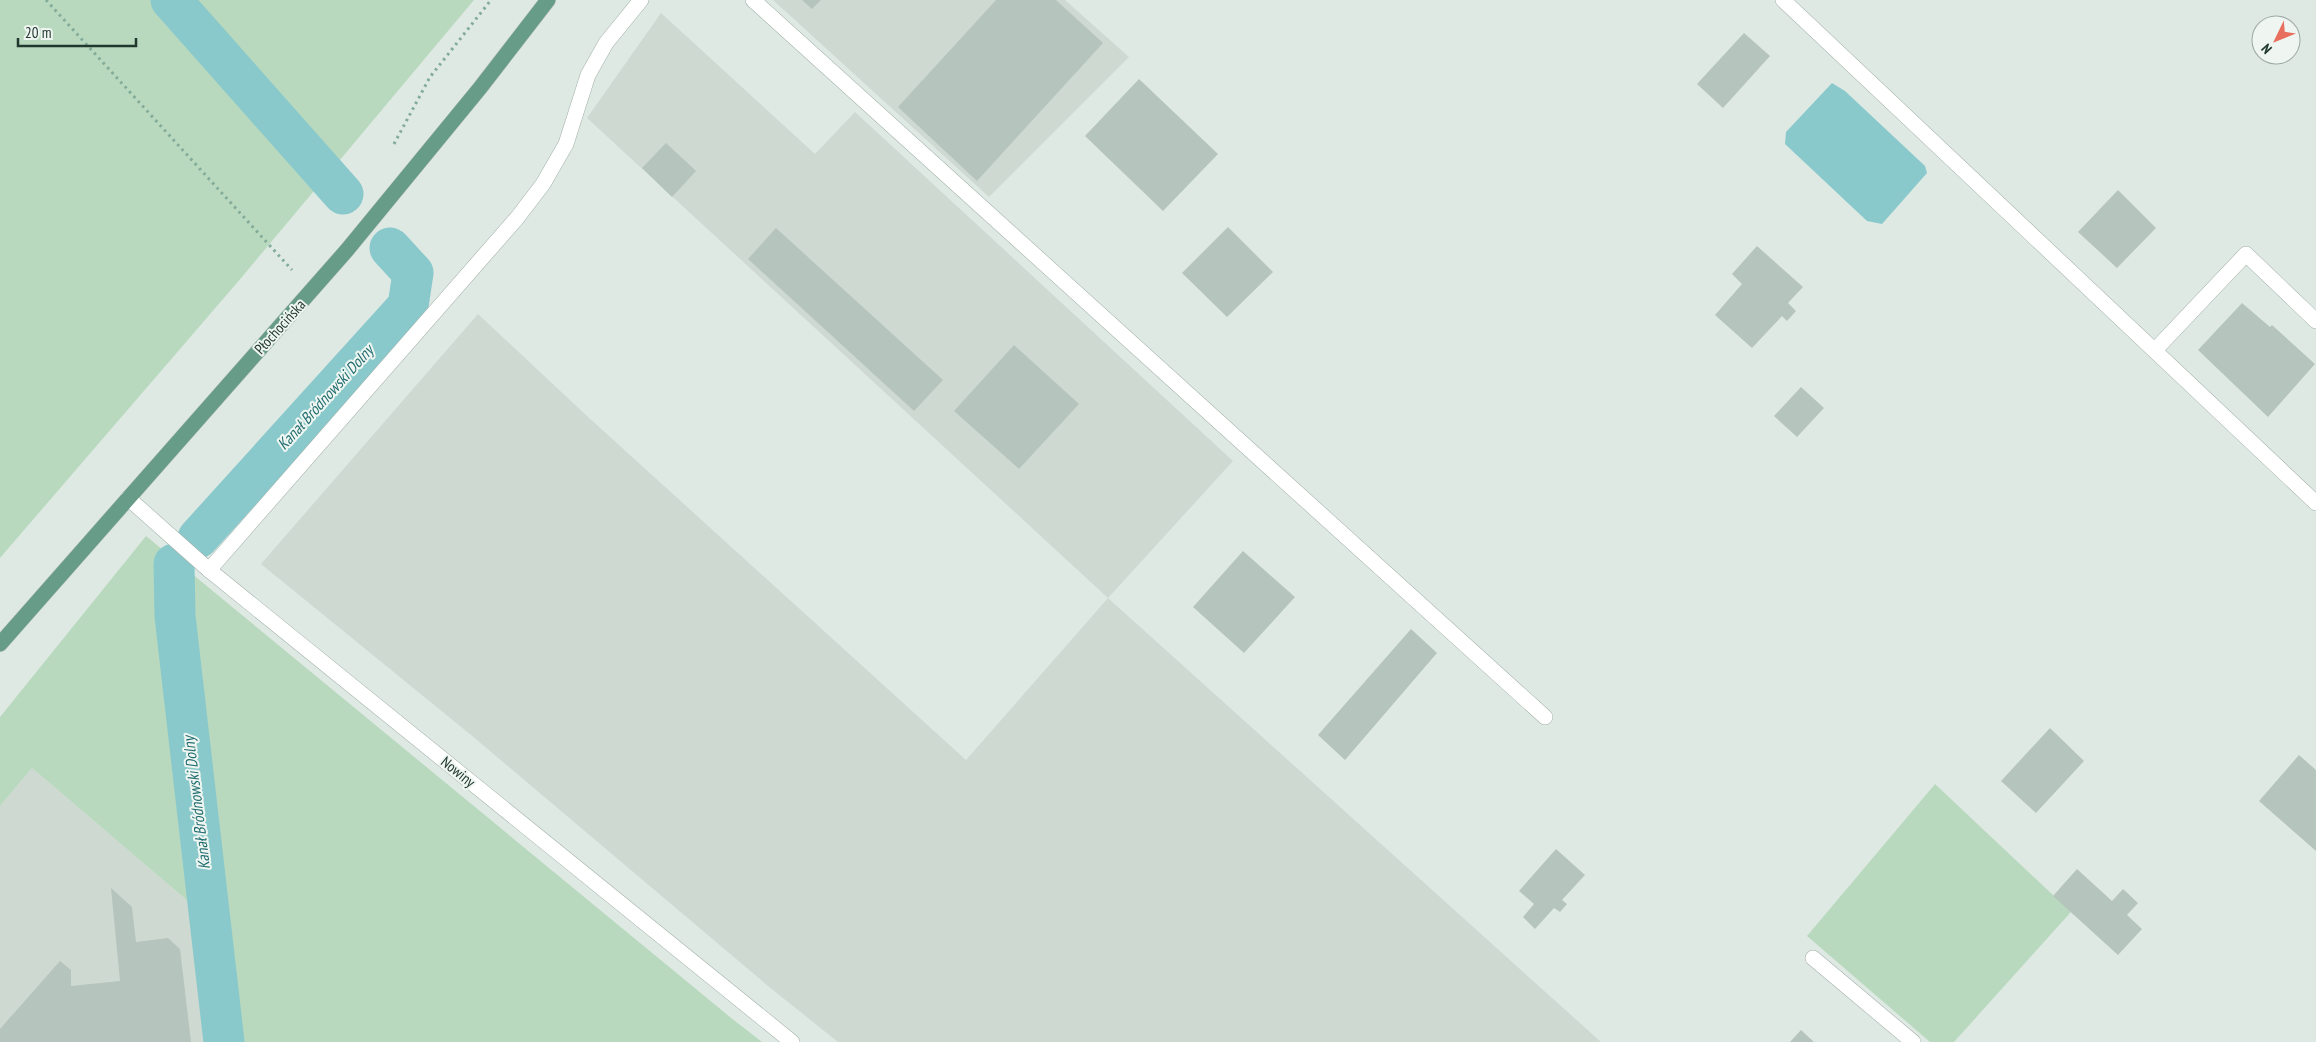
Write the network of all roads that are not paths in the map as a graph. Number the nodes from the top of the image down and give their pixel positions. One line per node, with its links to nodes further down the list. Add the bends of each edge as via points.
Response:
1 (548, 0): 7 (main road, Płochocińska, via 399,189)
2 (641, 0): 9 (lane, via 606,43 588,75 566,144 522,212)
3 (753, 0): 11 (lane)
4 (1783, 0): 6 (lane)
5 (2316, 322): 6 (lane, via 2246,254)
6 (2155, 350): 8 (lane)
7 (128, 498): 9 (lane, Nowiny); 10 (main road, Płochocińska)
8 (2316, 500)
9 (209, 570): 13 (lane, Nowiny)
10 (0, 644)
11 (1545, 717)
12 (1813, 958): 14 (lane)
13 (792, 1042)
14 (1913, 1042)

